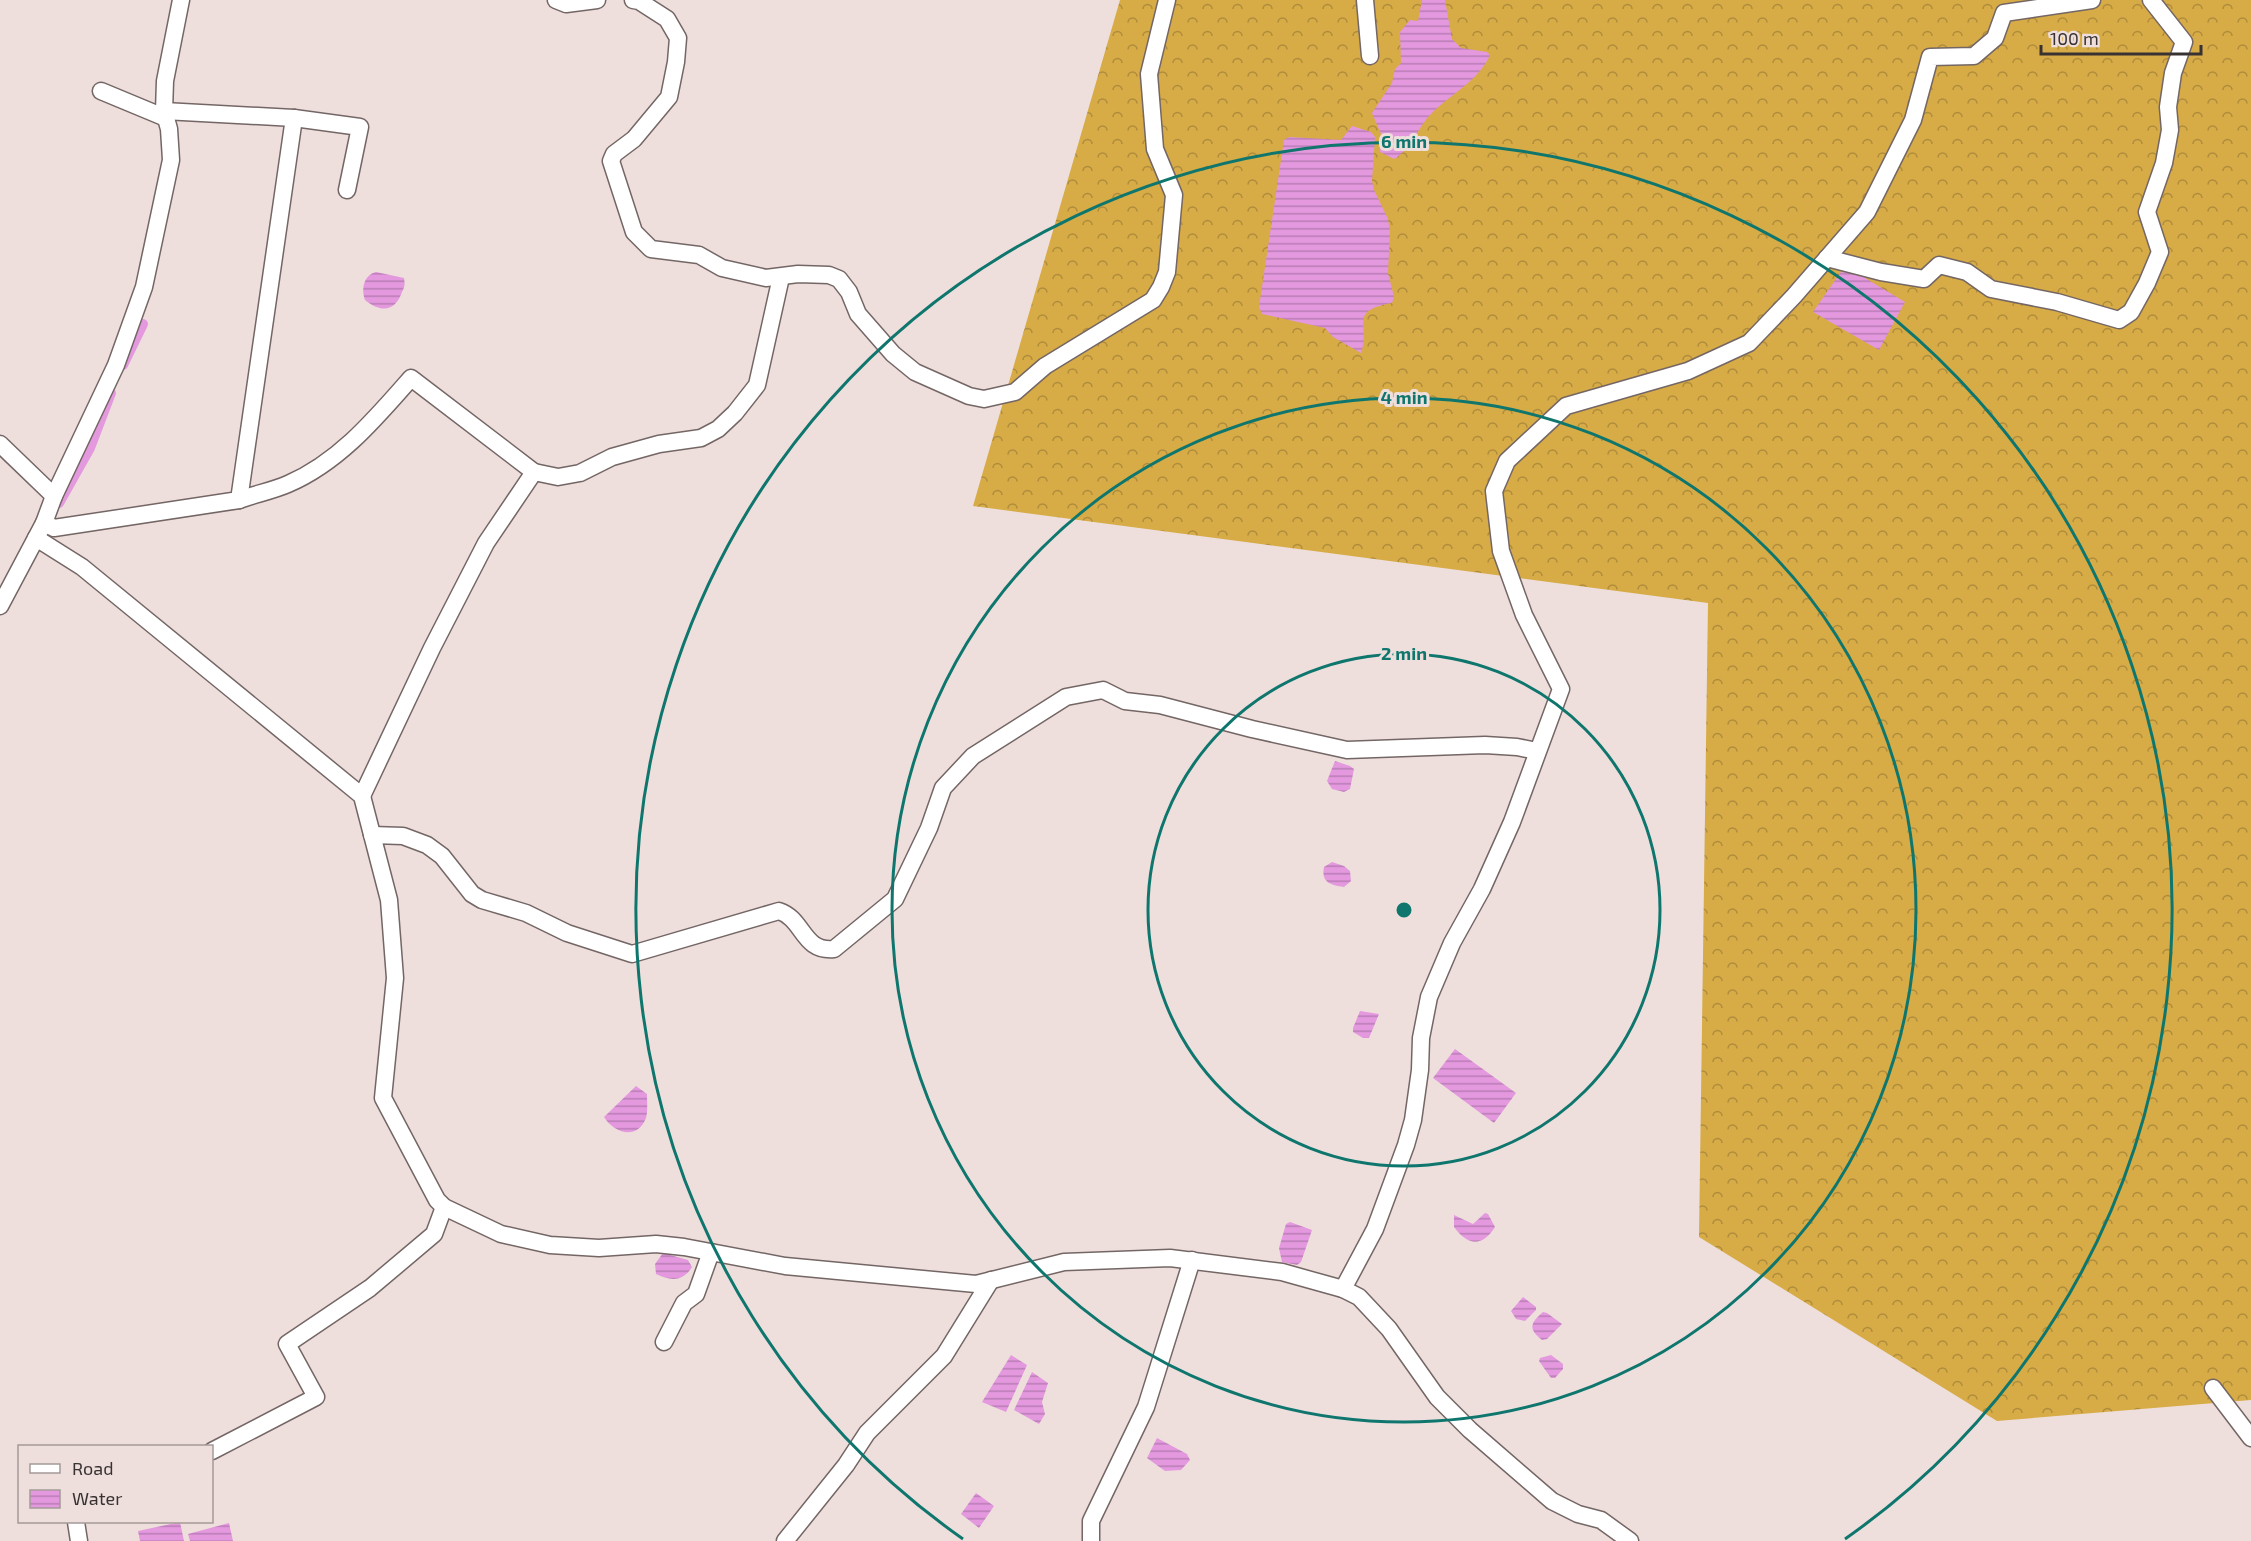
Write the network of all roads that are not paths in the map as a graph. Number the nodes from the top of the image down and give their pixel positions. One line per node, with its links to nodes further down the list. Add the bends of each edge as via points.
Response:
1 (181, 0): 11 (street, via 165,81)
2 (556, 0): 3 (street, via 566,4)
3 (597, 0)
4 (633, 0): 15 (street, via 667,19 678,38 669,97 611,161 634,232 651,249 699,255 722,268 766,278)
5 (1167, 0): 15 (street, via 1149,74 1155,149 1174,195 1167,272 1153,300 1045,366 1015,392 984,399 915,372 893,354 858,314 839,279 798,273)
6 (1365, 0): 9 (street)
7 (2092, 0): 14 (street, via 2004,13 1995,38 1974,56 1930,57 1912,120 1867,212)
8 (2151, 0): 14 (street, via 2184,42 2173,73 2164,163 2147,212 2160,252 2131,312 2120,320 1991,289 1967,272 1939,265 1924,279)
9 (1370, 56)
10 (100, 91): 11 (street)
11 (165, 115): 12 (street); 18 (street, via 170,172 144,287 116,365)
12 (294, 118): 13 (street, via 360,127); 19 (street)
13 (347, 190)
14 (1827, 258): 23 (street, via 1749,343 1688,371 1566,406 1507,461 1494,491 1501,551 1524,615 1560,689)
15 (781, 277): 17 (street, via 757,385 718,429 701,438 612,457 580,473 558,477)
16 (0, 444): 18 (street)
17 (534, 472): 19 (street, via 411,378 341,451 285,486); 24 (street, via 486,543)
18 (54, 496): 20 (street)
19 (239, 500): 20 (street, via 54,528)
20 (44, 523): 21 (street)
21 (36, 538): 22 (street); 24 (street, via 82,567)
22 (0, 606)
23 (1537, 751): 25 (street, via 1485,745 1347,750 1160,705 1125,701 1102,690 1066,697 973,756 950,780 895,899 834,949 825,950 816,948 792,918 779,911 632,954 482,900 427,845 404,836); 30 (street, via 1512,822 1429,997 1413,1120 1406,1144 1375,1229)
24 (362, 796): 25 (street)
25 (372, 835): 26 (street, via 388,900 395,978 382,1098)
26 (444, 1208): 27 (street, via 501,1234 550,1245 599,1248 656,1244); 34 (street, via 434,1234 370,1288 287,1344 316,1397)
27 (711, 1252): 29 (street, via 785,1266 976,1284); 31 (street, via 696,1294 684,1304)
28 (1192, 1260): 29 (street, via 1064,1262); 30 (street, via 1282,1272); 38 (street, via 1146,1407 1091,1521)
29 (991, 1280): 37 (street, via 944,1356 867,1433)
30 (1343, 1290): 39 (street, via 1359,1297 1389,1329 1437,1397 1470,1430 1552,1501 1601,1520)
31 (664, 1342)
32 (2213, 1388): 33 (street)
33 (2251, 1438)
34 (213, 1450)
35 (76, 1523): 36 (street)
36 (79, 1541)
37 (785, 1541)
38 (1091, 1541)
39 (1630, 1541)

